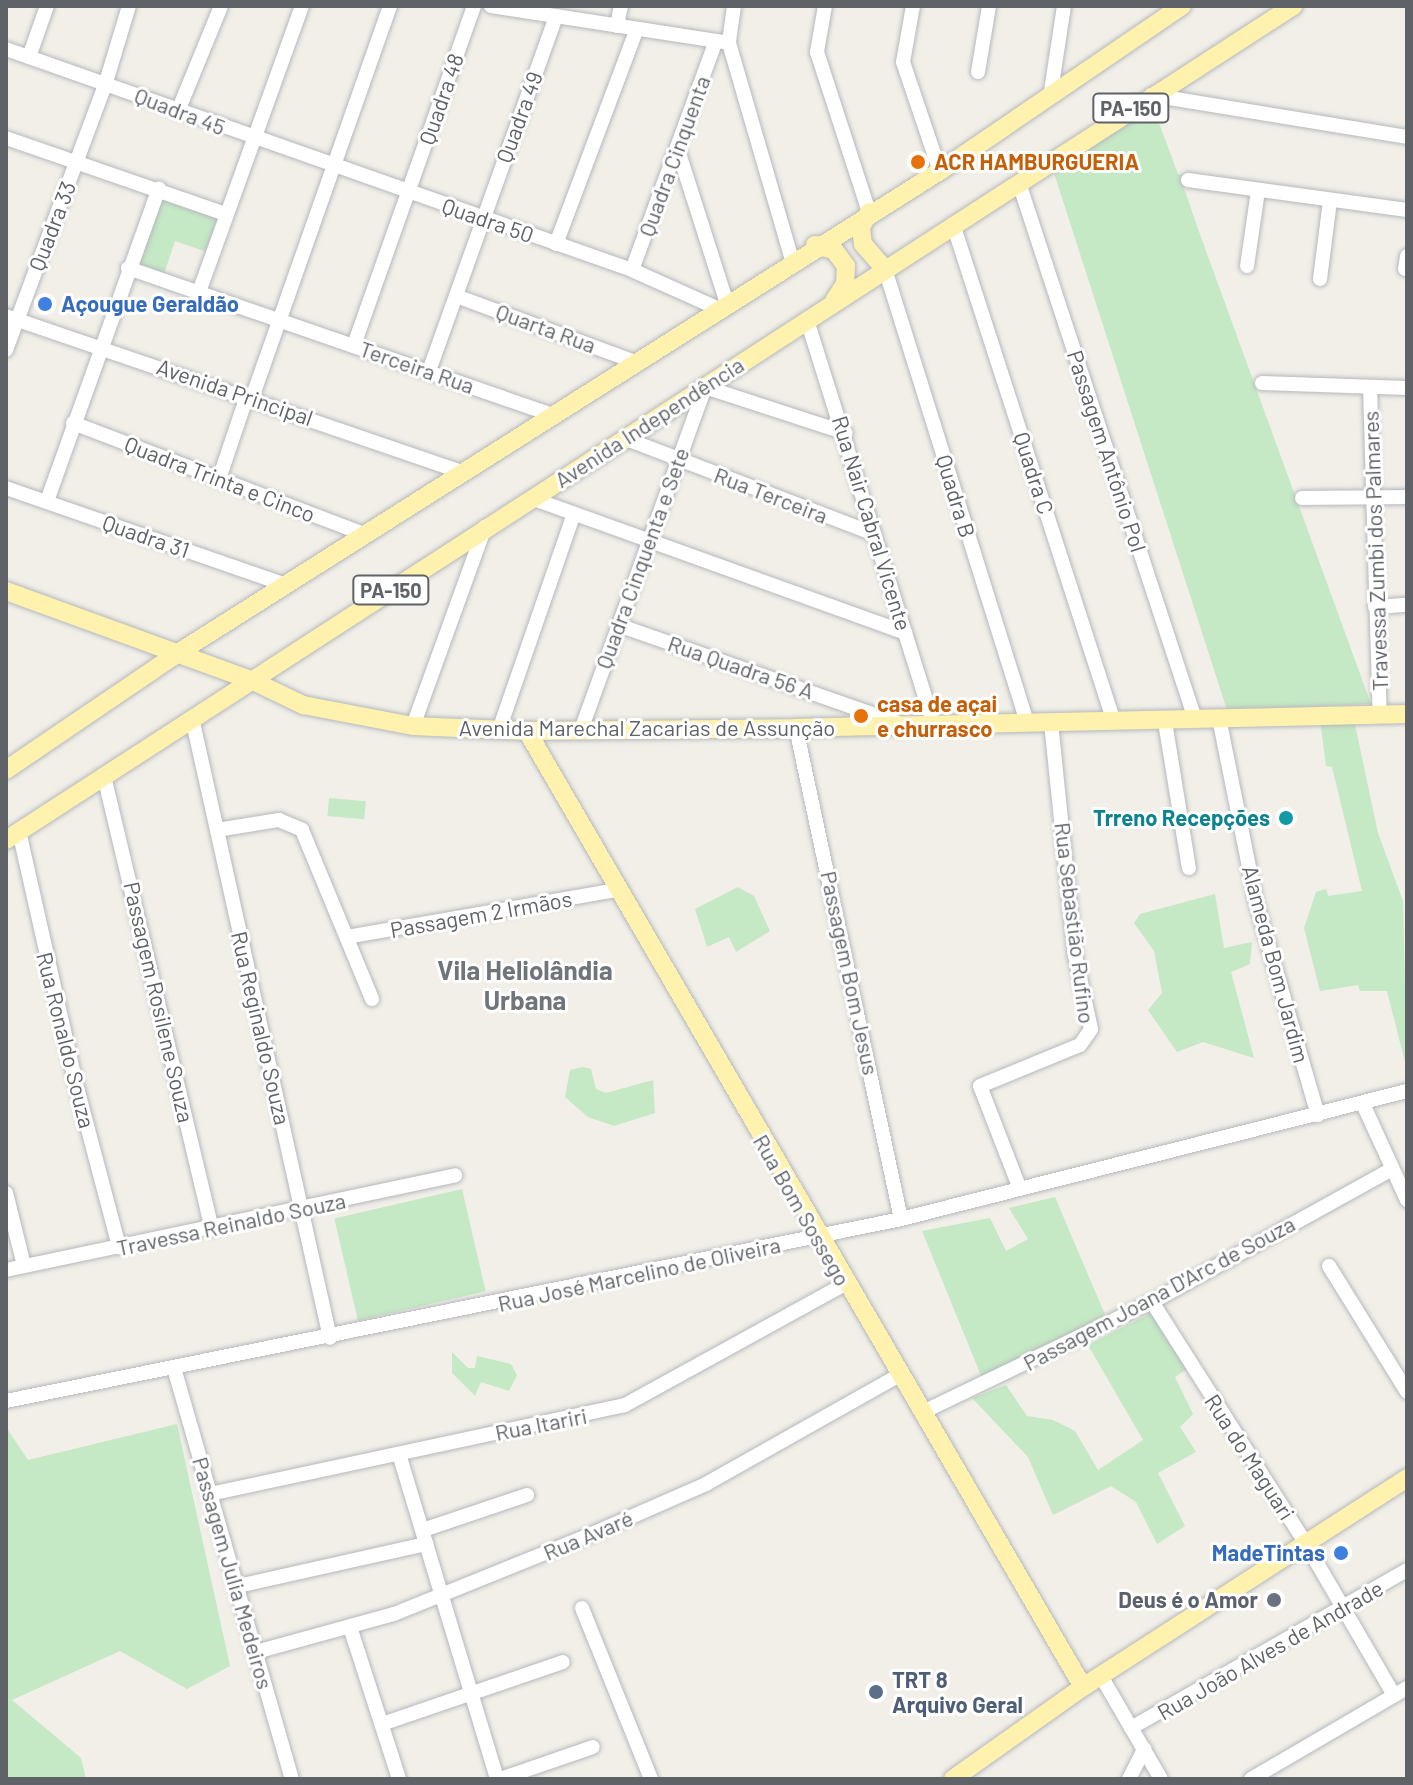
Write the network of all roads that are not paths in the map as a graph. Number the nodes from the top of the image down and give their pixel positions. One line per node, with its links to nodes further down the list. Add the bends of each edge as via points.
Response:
1 (47, 6): 22 (street)
2 (129, 6): 24 (street)
3 (221, 6): 27 (street)
4 (302, 6): 30 (street)
5 (390, 6): 33 (street)
6 (474, 6): 39 (street, Quadra 48)
7 (491, 6): 16 (street)
8 (621, 6): 18 (street)
9 (734, 6): 20 (street)
10 (825, 6): 42 (street, via 817,52)
11 (913, 6): 34 (street, via 903,62)
12 (989, 6): 23 (street)
13 (1064, 6): 25 (street)
14 (1182, 6): 25 (main road, PA-150)
15 (1293, 6): 26 (main road, Avenida Independência / PA-150)
16 (509, 8): 17 (street)
17 (556, 16): 18 (street); 44 (street, Quadra 49)
18 (617, 26): 19 (street)
19 (636, 31): 20 (street); 46 (street)
20 (722, 42): 31 (street, Quadra Cinquenta); 48 (street)
21 (6, 49): 22 (street, Quadra 45)
22 (29, 57): 24 (street, Quadra 45)
23 (978, 72)
24 (106, 82): 27 (street, Quadra 45); 32 (street)
25 (1051, 91): 34 (main road, PA-150)
26 (1150, 95): 28 (street); 36 (main road, Avenida Independência / PA-150)
27 (178, 111): 30 (street, Quadra 45)
28 (1407, 137)
29 (6, 138): 32 (street)
30 (255, 139): 33 (street, Quadra 50); 43 (street)
31 (677, 147): 52 (street, Quadra Cinquenta); 57 (street)
32 (77, 160): 37 (street, Quadra 33); 58 (street, Quadra 33)
33 (333, 165): 39 (street, Quadra 50); 59 (street)
34 (940, 171): 42 (main road, PA-150)
35 (1188, 180): 38 (street)
36 (1019, 183): 45 (main road, Avenida Independência / PA-150); 101 (street, Passagem Antônio Pol)
37 (159, 188): 43 (street, Quadra 33); 50 (street)
38 (1258, 191): 40 (street); 49 (street)
39 (409, 192): 44 (street, Quadra 50); 62 (street, Quadra 48)
40 (1330, 201): 41 (street); 53 (street)
41 (1407, 210)
42 (869, 212): 47 (main road, PA-150); 51 (main road, via 861,228 863,244)
43 (225, 214): 54 (street)
44 (483, 219): 46 (street, Quadra 50); 55 (street, Quadra 49)
45 (953, 224): 51 (main road, Avenida Independência / PA-150); 103 (street, Quadra C)
46 (556, 244): 52 (street, Quadra 50)
47 (815, 245): 48 (main road, PA-150); 56 (main road, via 834,250 846,266 845,284)
48 (792, 260): 57 (main road, PA-150)
49 (1247, 266)
50 (128, 268): 54 (street, Terceira Rua); 61 (street)
51 (885, 269): 56 (main road, Avenida Independência / PA-150); 105 (street, Quadra B)
52 (632, 270): 57 (street, Quadra 50)
53 (1320, 279)
54 (199, 292): 59 (street, Terceira Rua)
55 (456, 296): 64 (street, Quarta Rua); 65 (street, Quadra 49)
56 (833, 303): 60 (main road, Avenida Independência / PA-150)
57 (723, 306): 64 (main road, PA-150)
58 (11, 318): 61 (street, Avenida Principal); 63 (street, Quadra 33)
59 (281, 319): 62 (street, Terceira Rua); 70 (street)
60 (807, 320): 67 (main road, Avenida Independência / PA-150); 73 (street, Rua Nair Cabral Vicente)
61 (99, 345): 70 (street, Avenida Principal); 72 (street)
62 (354, 345): 65 (street, Terceira Rua)
63 (6, 350)
64 (635, 362): 71 (main road, PA-150)
65 (429, 371): 71 (street, Terceira Rua)
66 (1262, 383): 68 (street)
67 (705, 387): 73 (street); 74 (main road, Avenida Independência / PA-150); 75 (street, Quadra Cinquenta e Sete)
68 (1370, 387): 69 (street); 82 (street, Travessa Zumbi dos Palmares)
69 (1407, 388)
70 (249, 397): 76 (street, Avenida Principal); 77 (street)
71 (552, 415): 76 (main road, PA-150)
72 (73, 423): 77 (street, Quadra Trinta e Cinco); 83 (street)
73 (846, 433): 86 (street, Rua Nair Cabral Vicente)
74 (624, 438): 75 (street, Rua Terceira); 80 (main road, Avenida Independência / PA-150)
75 (677, 459): 86 (street, Rua Terceira); 88 (street, Quadra Cinquenta e Sete)
76 (462, 472): 87 (main road, PA-150)
77 (219, 479): 87 (street, Quadra Trinta e Cinco)
78 (6, 488): 83 (street, Quadra 31)
79 (1407, 497): 82 (street)
80 (531, 498): 84 (street); 85 (main road, Avenida Independência / PA-150)
81 (1302, 498): 82 (street)
82 (1374, 498): 92 (street, Travessa Zumbi dos Palmares)
83 (47, 501): 89 (street, Quadra 31)
84 (573, 516): 88 (street); 110 (street)
85 (485, 527): 96 (main road, Avenida Independência / PA-150); 106 (street)
86 (874, 534): 94 (street, Rua Nair Cabral Vicente)
87 (367, 535): 89 (main road, PA-150)
88 (647, 544): 93 (street, Quadra Cinquenta e Sete); 94 (street)
89 (286, 585): 95 (main road, PA-150)
90 (6, 591): 95 (main road, Avenida Marechal Zacarias de Assunção)
91 (1407, 605): 92 (street)
92 (1375, 607): 98 (street, Travessa Zumbi dos Palmares)
93 (618, 625): 107 (street, Rua Quadra 56 A); 111 (street, Quadra Cinquenta e Sete)
94 (905, 633): 108 (street, Rua Nair Cabral Vicente)
95 (178, 653): 96 (main road, Avenida Marechal Zacarias de Assunção); 113 (main road, PA-150)
96 (251, 680): 99 (main road, Avenida Independência / PA-150); 106 (main road, Avenida Marechal Zacarias de Assunção, via 303,705)
97 (1407, 714): 98 (main road, Avenida Marechal Zacarias de Assunção)
98 (1380, 715): 100 (main road, Avenida Marechal Zacarias de Assunção)
99 (192, 718): 114 (main road, Avenida Independência / PA-150); 115 (street, Rua Reginaldo Souza)
100 (1219, 718): 101 (main road, Avenida Marechal Zacarias de Assunção); 123 (street, Alameda Bom Jardim, via 1256,902)
101 (1195, 719): 104 (main road, Avenida Marechal Zacarias de Assunção)
102 (1051, 722): 103 (main road, Avenida Marechal Zacarias de Assunção); 105 (main road, Avenida Marechal Zacarias de Assunção); 126 (street, Rua Sebastião Rufino, via 1075,955 1091,1029 1080,1045 980,1086)
103 (1114, 722): 104 (main road, Avenida Marechal Zacarias de Assunção)
104 (1165, 722): 117 (street)
105 (1027, 723): 108 (main road, Avenida Marechal Zacarias de Assunção)
106 (413, 726): 110 (main road, Avenida Marechal Zacarias de Assunção)
107 (909, 726): 108 (main road, Avenida Marechal Zacarias de Assunção); 109 (main road, Avenida Marechal Zacarias de Assunção)
108 (934, 726)
109 (796, 728): 111 (main road, Avenida Marechal Zacarias de Assunção); 130 (street, Passagem Bom Jesus)
110 (499, 730): 112 (main road, Avenida Marechal Zacarias de Assunção)
111 (581, 730): 112 (main road, Avenida Marechal Zacarias de Assunção)
112 (527, 731): 118 (main road, Rua Bom Sossego)
113 (6, 770)
114 (104, 776): 116 (main road, Avenida Independência / PA-150); 131 (street, Passagem Rosilene Souza)
115 (217, 830): 119 (street, via 279,820 296,824 310,845); 129 (street, Rua Reginaldo Souza)
116 (12, 836): 133 (street, Rua Ronaldo Souza)
117 (1189, 868)
118 (616, 890): 119 (street, Passagem 2 Irmãos); 132 (main road, Rua Bom Sossego)
119 (347, 937): 120 (street)
120 (372, 999)
121 (1407, 1091): 122 (street, Rua José Marcelino de Oliveira)
122 (1363, 1104): 123 (street, Rua José Marcelino de Oliveira); 124 (street)
123 (1318, 1115): 126 (street, Rua José Marcelino de Oliveira)
124 (1392, 1169): 128 (street); 138 (street, Passagem Joana D'Arc de Souza)
125 (455, 1175): 129 (street, Travessa Reinaldo Souza)
126 (1020, 1189): 130 (street, Rua José Marcelino de Oliveira)
127 (6, 1193): 134 (street)
128 (1407, 1200)
129 (301, 1210): 131 (street, Travessa Reinaldo Souza); 139 (street, Rua Reginaldo Souza)
130 (901, 1219): 132 (street, Rua José Marcelino de Oliveira)
131 (212, 1229): 133 (street, Travessa Reinaldo Souza)
132 (817, 1238): 137 (main road, Rua Bom Sossego); 139 (street, Rua José Marcelino de Oliveira)
133 (119, 1247): 134 (street, Travessa Reinaldo Souza)
134 (24, 1266): 136 (street, Travessa Reinaldo Souza)
135 (1329, 1266): 142 (street)
136 (6, 1270)
137 (845, 1284): 141 (main road, Rua Bom Sossego); 145 (street, Rua Itariri, via 625,1405)
138 (1152, 1302): 144 (street, Passagem Joana D'Arc de Souza); 150 (street, Rua do Maguari)
139 (330, 1338): 140 (street, Rua José Marcelino de Oliveira)
140 (174, 1368): 143 (street, Rua José Marcelino de Oliveira); 147 (street, Passagem Julia Medeiros)
141 (901, 1374): 144 (main road, Rua Bom Sossego); 153 (street, Rua Avaré, via 706,1484)
142 (1407, 1392)
143 (6, 1401)
144 (923, 1412): 160 (main road, Rua Bom Sossego)
145 (399, 1454): 147 (street, Rua Itariri); 149 (street)
146 (1407, 1478): 150 (main road)
147 (210, 1494): 152 (street, Passagem Julia Medeiros)
148 (527, 1495): 149 (street)
149 (424, 1537): 152 (street); 153 (street)
150 (1306, 1544): 155 (street, Rua do Maguari); 159 (main road)
151 (1407, 1570): 155 (street, Rua João Alves de Andrade)
152 (238, 1586): 157 (street, Passagem Julia Medeiros)
153 (443, 1596): 156 (street, Rua Avaré); 161 (street)
154 (582, 1608): 170 (street)
155 (1345, 1609): 162 (street, Rua do Maguari); 164 (street, Rua João Alves de Andrade)
156 (350, 1627): 157 (street, Rua Avaré); 163 (street)
157 (256, 1652): 167 (street, Passagem Julia Medeiros)
158 (563, 1662): 161 (street)
159 (1101, 1676): 160 (main road); 164 (street)
160 (1083, 1687): 171 (main road)
161 (471, 1692): 163 (street); 169 (street)
162 (1400, 1692): 174 (street)
163 (382, 1724): 168 (street)
164 (1131, 1728): 166 (street)
165 (593, 1747): 169 (street)
166 (1144, 1749): 172 (street); 173 (street)
167 (292, 1779)
168 (399, 1779)
169 (499, 1779)
170 (651, 1779)
171 (953, 1779)
172 (1129, 1779)
173 (1161, 1779)
174 (1251, 1779)

